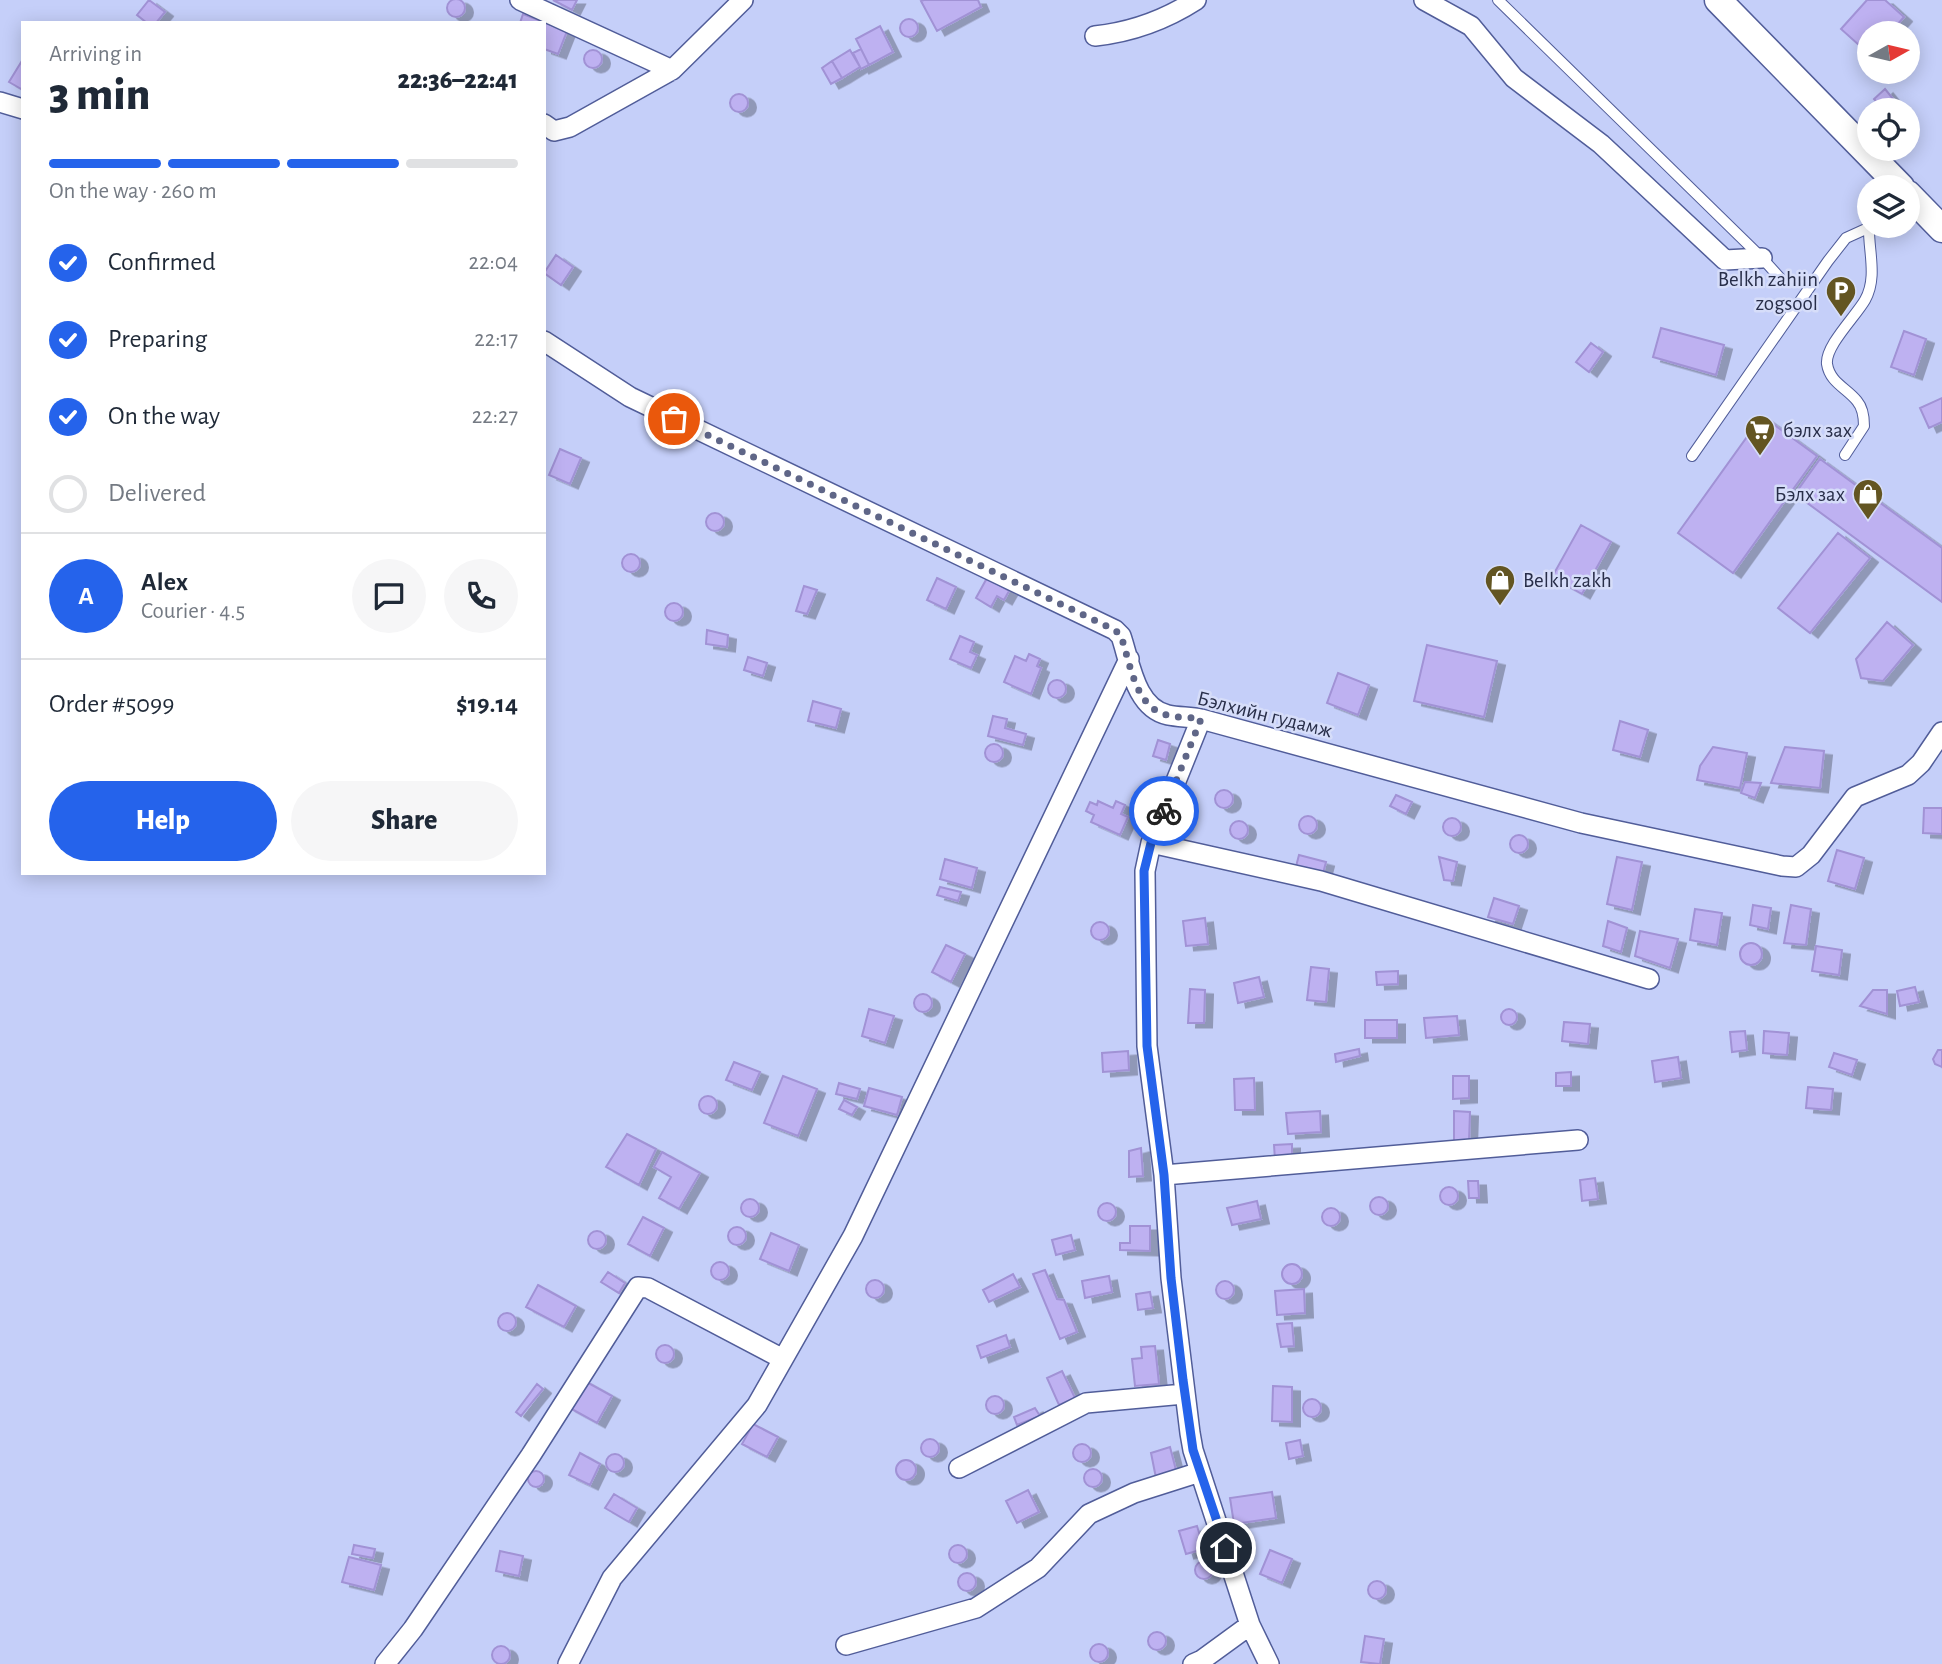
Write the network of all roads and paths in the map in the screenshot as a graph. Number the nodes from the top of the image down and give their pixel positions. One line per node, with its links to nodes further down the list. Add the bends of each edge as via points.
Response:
1 (520, 0): 8 (street)
2 (743, 0): 8 (street)
3 (1196, 0): 7 (street, via 1126,33)
4 (1424, 0): 17 (street, via 1471,26 1514,78 1601,144 1725,260)
5 (1498, 0): 17 (lane)
6 (1718, 0): 12 (main road)
7 (1096, 36)
8 (672, 70): 11 (street, via 570,127 554,131)
9 (0, 102): 10 (street)
10 (21, 108)
11 (546, 125)
12 (1883, 175)
13 (1920, 206): 14 (main road)
14 (1942, 229)
15 (1857, 233): 21 (lane, via 1846,238 1828,261)
16 (1870, 238): 20 (lane, via 1872,281 1866,299 1829,352 1827,364 1833,380 1863,412 1864,426)
17 (1762, 258): 18 (lane)
18 (1780, 278)
19 (546, 342): 22 (street, Бэлхийн гудамж, via 630,397 1115,630)
20 (1845, 454)
21 (1692, 456)
22 (1129, 659): 23 (street, Бэлхийн гудамж, via 1138,690 1149,704 1165,715); 29 (street, via 853,1236)
23 (1201, 719): 24 (street, Бэлхийн гудамж, via 1581,823 1796,867 1811,855 1856,797 1908,775); 25 (street)
24 (1942, 732)
25 (1151, 843): 26 (street, via 1321,881); 28 (street, via 1144,871 1147,1046)
26 (1649, 979)
27 (1578, 1140): 28 (street)
28 (1164, 1175): 30 (street)
29 (783, 1359): 35 (street, via 648,1288 638,1287 531,1455); 36 (street, via 757,1405 612,1578)
30 (1184, 1394): 31 (street, via 1086,1403); 32 (street)
31 (959, 1468)
32 (1200, 1472): 33 (street); 34 (street, via 1134,1493 1089,1514 1038,1568 976,1608)
33 (1250, 1625): 37 (street); 38 (street)
34 (845, 1645)
35 (385, 1664)
36 (568, 1664)
37 (1193, 1664)
38 (1269, 1664)

